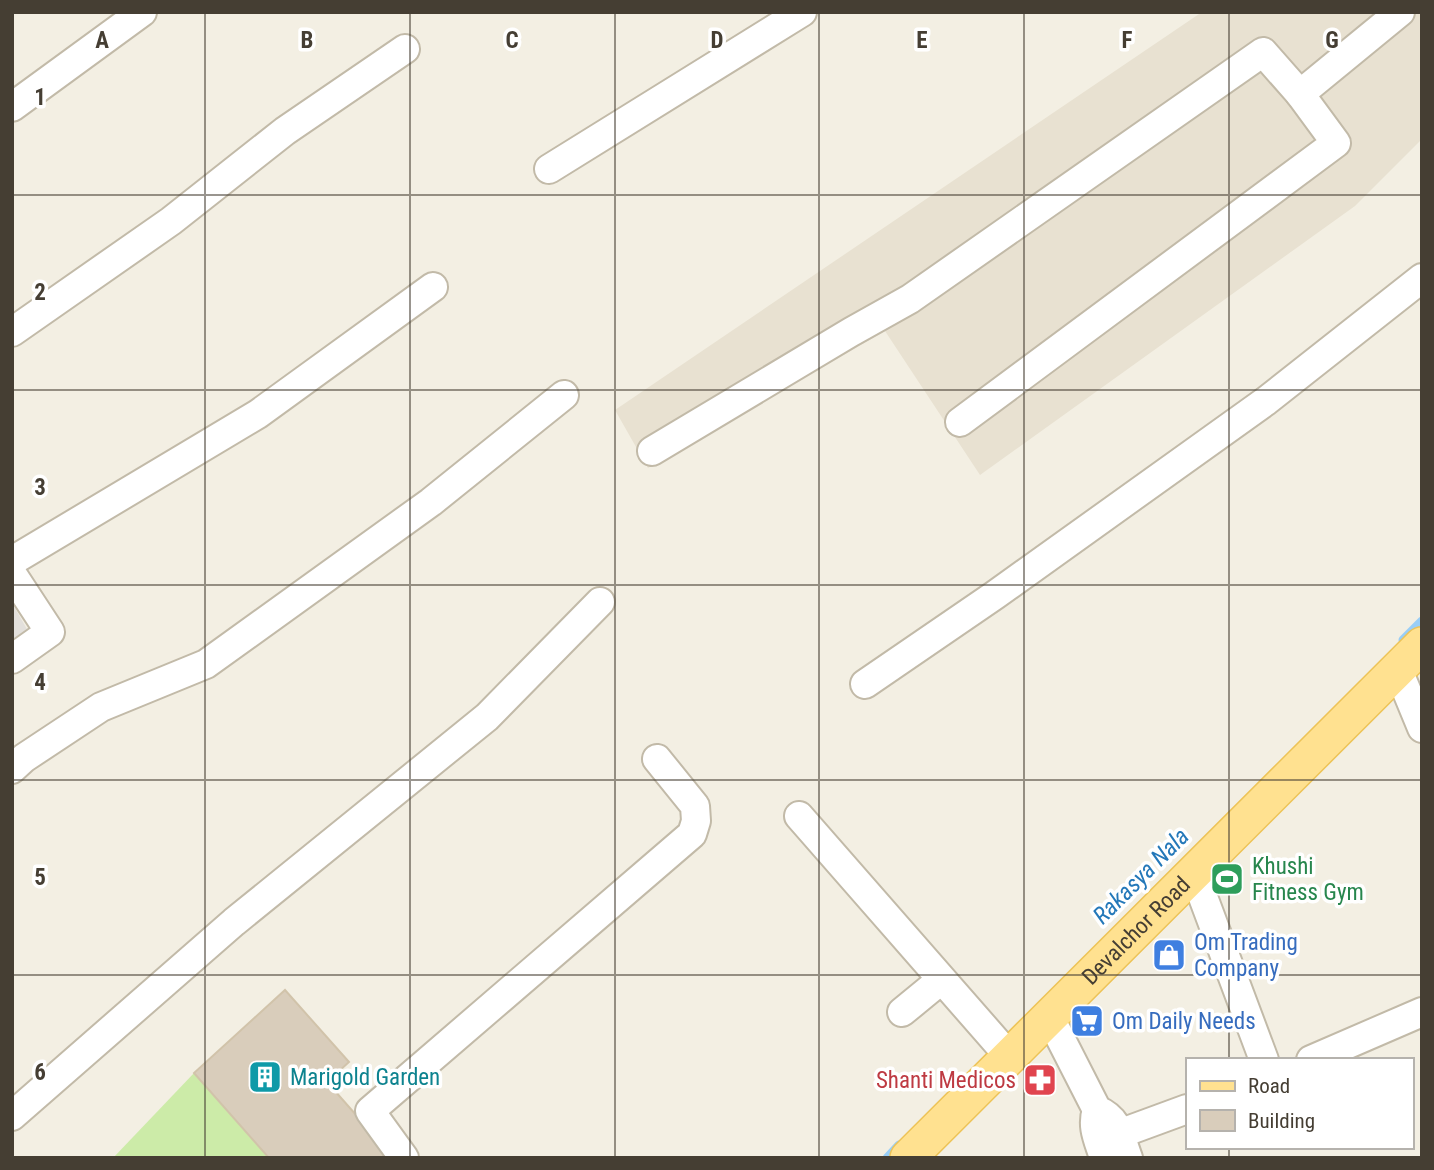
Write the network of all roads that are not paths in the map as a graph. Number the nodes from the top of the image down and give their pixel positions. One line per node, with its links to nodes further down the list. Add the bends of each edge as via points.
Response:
1 (142, 12): 6 (street)
2 (802, 12): 7 (street)
3 (1401, 12): 5 (street)
4 (405, 49): 10 (street, via 285,131 171,221)
5 (1300, 94): 12 (street, via 1336,143); 13 (street, via 1263,52 910,299)
6 (12, 107)
7 (549, 169)
8 (1422, 278): 20 (street, via 1266,401)
9 (433, 287): 14 (street, via 258,414)
10 (12, 332)
11 (564, 395): 23 (street, via 431,502 206,664 101,707)
12 (960, 422)
13 (652, 451)
14 (12, 561)
15 (12, 574): 18 (street, via 50,632)
16 (600, 602): 35 (street, via 487,717 234,922)
17 (1422, 645): 19 (main road, Devalchor Road)
18 (12, 659)
19 (1398, 670): 21 (street); 25 (main road, Devalchor Road)
20 (865, 684)
21 (1422, 728)
22 (657, 759): 37 (street, via 695,806 692,835 370,1111)
23 (12, 769)
24 (799, 816): 26 (street)
25 (1194, 873): 29 (main road, Devalchor Road); 31 (street)
26 (941, 980): 28 (street); 30 (street)
27 (1422, 1012): 32 (street)
28 (902, 1013)
29 (1049, 1016): 30 (main road, Devalchor Road); 33 (street)
30 (999, 1046): 38 (main road, Devalchor Road)
31 (1263, 1058)
32 (1316, 1058)
33 (1097, 1110): 36 (street, via 1113,1119); 39 (street, via 1095,1130)
34 (1186, 1110): 36 (street)
35 (12, 1116)
36 (1124, 1146)
37 (404, 1158)
38 (908, 1158)
39 (1104, 1158)

